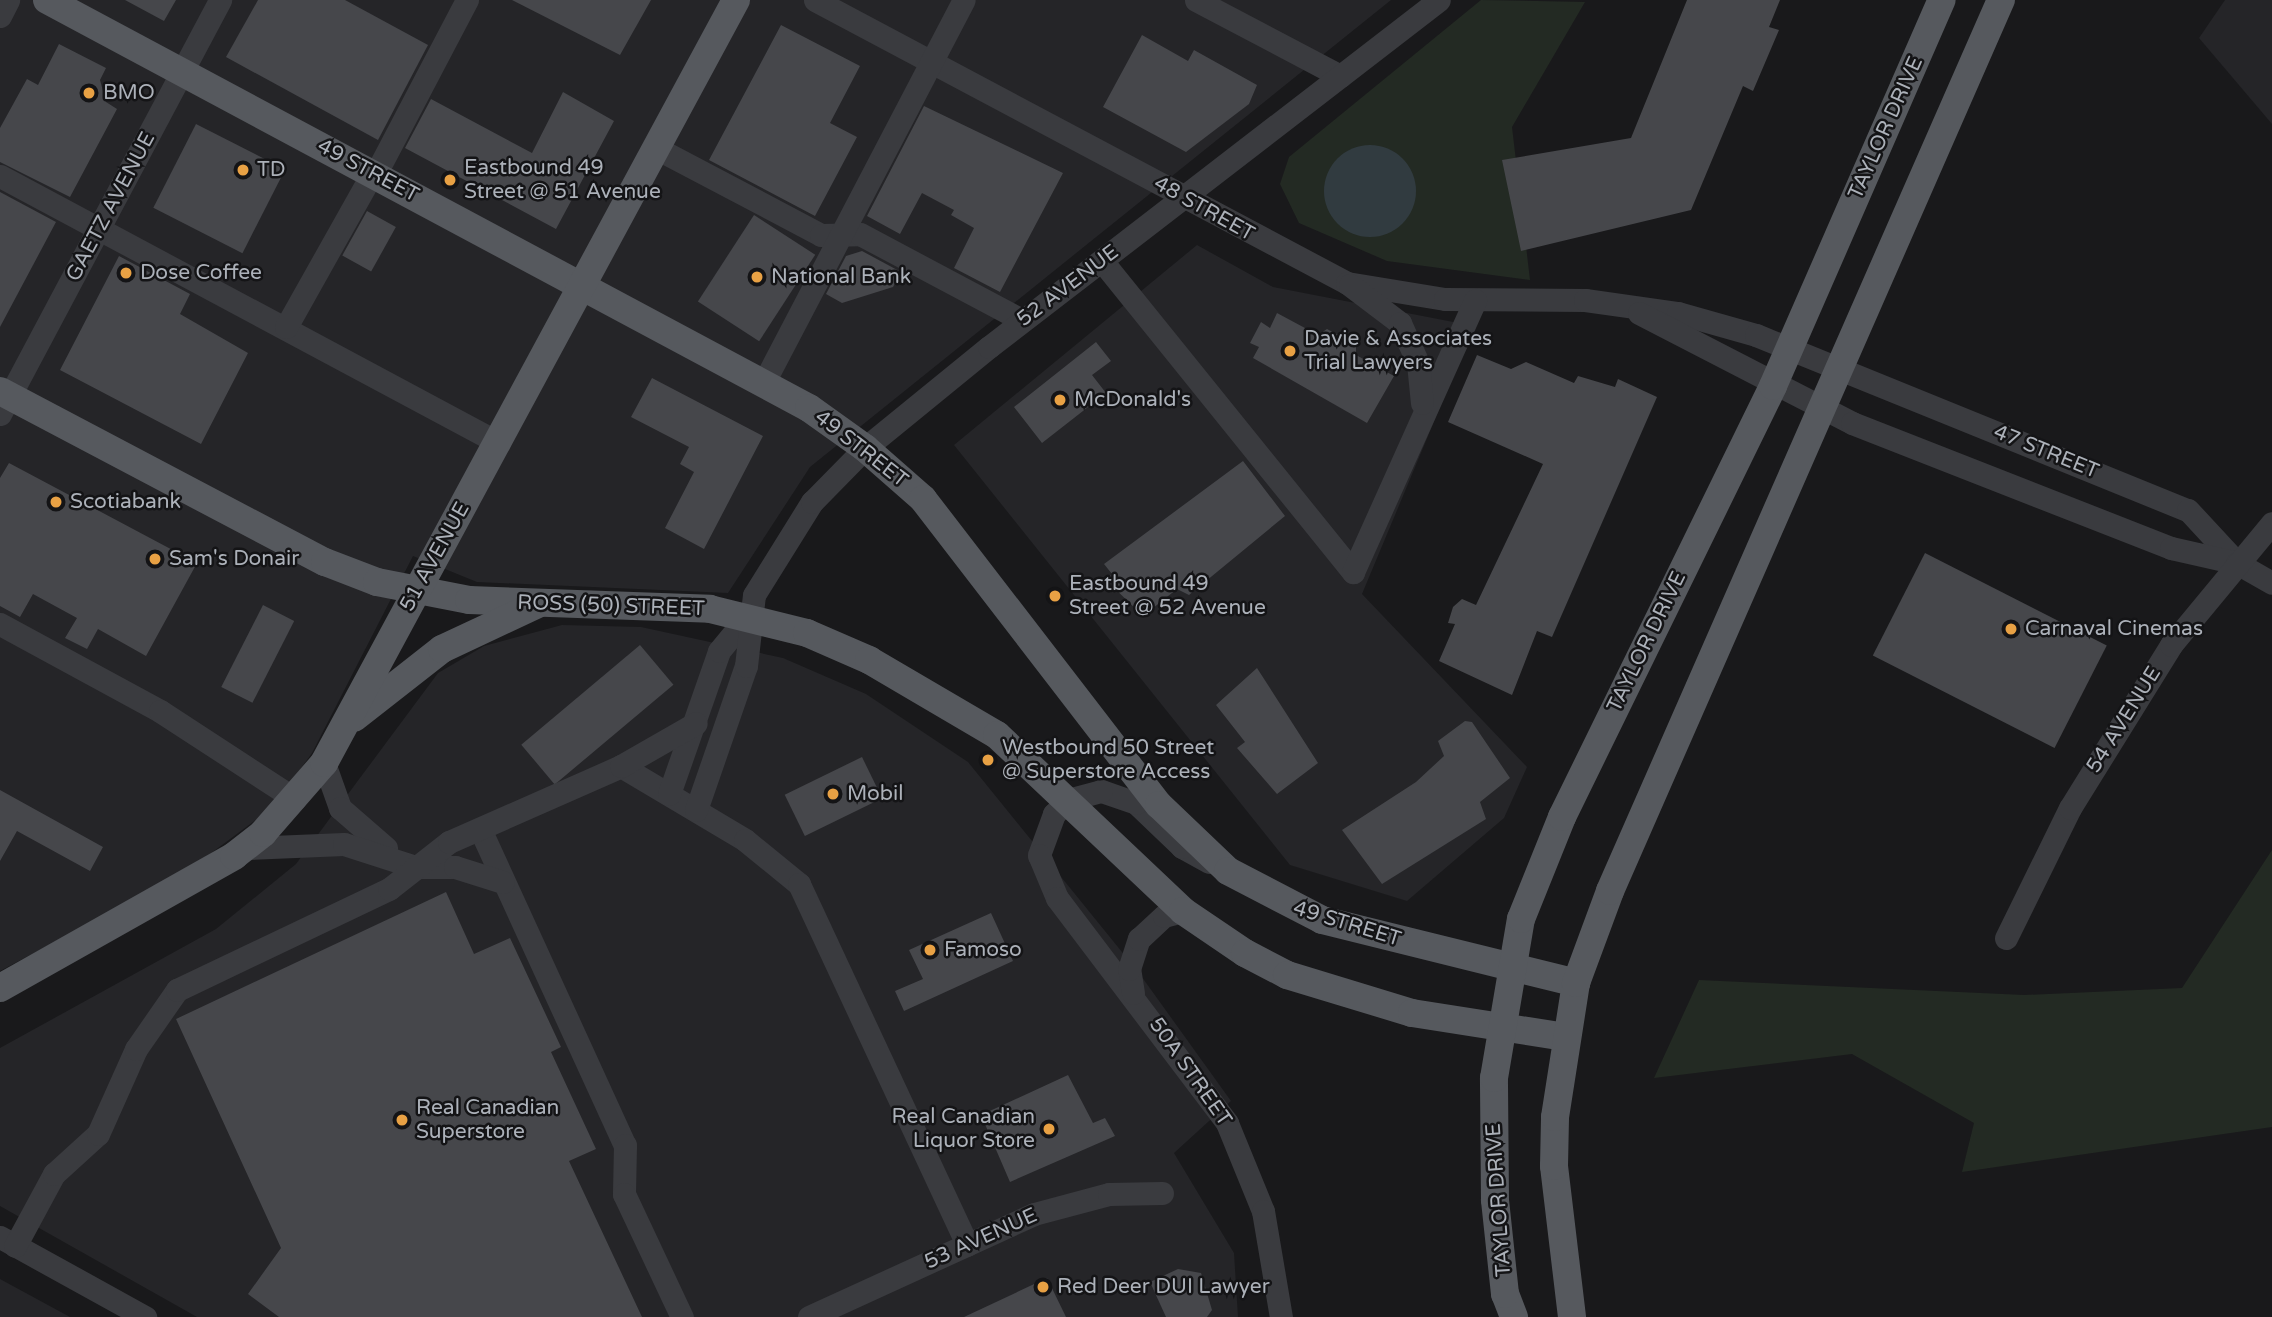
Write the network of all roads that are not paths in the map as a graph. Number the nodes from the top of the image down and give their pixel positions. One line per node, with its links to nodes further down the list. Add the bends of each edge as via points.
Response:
1 (8, 0): 12 (street)
2 (47, 0): 14 (main road, 49 STREET)
3 (220, 0): 14 (street, GAETZ AVENUE)
4 (467, 0): 17 (street)
5 (736, 0): 16 (main road, 51 AVENUE)
6 (815, 0): 13 (street, 48 STREET)
7 (964, 0): 13 (street)
8 (1196, 0): 15 (street)
9 (1438, 0): 15 (street, 52 AVENUE)
10 (1942, 0): 29 (main road, TAYLOR DRIVE)
11 (2001, 0): 30 (main road)
12 (0, 16)
13 (931, 62): 19 (street, 48 STREET); 21 (street)
14 (182, 72): 17 (main road, 49 STREET); 20 (street, GAETZ AVENUE)
15 (1340, 76): 19 (street, 52 AVENUE)
16 (658, 149): 21 (street, via 821,235); 24 (main road, 51 AVENUE)
17 (373, 174): 24 (main road, 49 STREET); 28 (street)
18 (0, 176): 20 (street)
19 (1184, 198): 22 (street, 52 AVENUE); 23 (street, 48 STREET)
20 (100, 228): 28 (street); 33 (street, GAETZ AVENUE)
21 (839, 236): 27 (street, via 860,234); 31 (street)
22 (1102, 261): 27 (street, 52 AVENUE); 34 (street, via 1353,572)
23 (1348, 283): 25 (street, 48 STREET); 34 (street, via 1404,331 1418,363)
24 (584, 286): 31 (main road, 49 STREET); 36 (main road, 51 AVENUE)
25 (1475, 300): 26 (street, 48 STREET); 34 (street)
26 (1626, 306): 29 (street, 48 STREET, via 1678,313); 32 (street, 48 STREET)
27 (1022, 320): 37 (street, 52 AVENUE)
28 (286, 327): 36 (street)
29 (1790, 348): 30 (street, 47 STREET); 32 (main road, TAYLOR DRIVE)
30 (1837, 366): 35 (main road); 39 (street, 47 STREET, via 2188,510)
31 (763, 383): 37 (main road, 49 STREET)
32 (1773, 386): 35 (street, 47 STREET); 60 (main road, TAYLOR DRIVE, via 1562,817)
33 (3, 400): 41 (main road, ROSS (50) STREET, via 326,562)
34 (1422, 407)
35 (1819, 408): 39 (street, 47 STREET, via 2171,548); 61 (main road)
36 (499, 443): 41 (main road, 51 AVENUE)
37 (864, 448): 43 (street, 52 AVENUE, via 798,519 761,580); 56 (main road, 49 STREET, via 923,499 1159,805)
38 (2272, 523): 39 (street, 54 AVENUE)
39 (2238, 564): 40 (street, 47 STREET); 59 (street, 54 AVENUE, via 2181,631 2092,773)
40 (2272, 583)
41 (416, 592): 42 (main road, ROSS (50) STREET); 46 (main road, 51 AVENUE)
42 (541, 603): 43 (main road, ROSS (50) STREET, via 660,603); 46 (main road, via 442,649)
43 (747, 617): 45 (street, via 719,651); 51 (main road, ROSS (50) STREET, via 807,633 944,700 997,735); 52 (street, via 746,666)
44 (0, 624): 50 (street, via 160,711)
45 (696, 723): 48 (street); 49 (street)
46 (344, 726): 47 (main road, 51 AVENUE)
47 (324, 763): 50 (main road, 51 AVENUE); 55 (street, via 351,821)
48 (621, 766): 49 (street); 53 (street)
49 (669, 793): 52 (street)
50 (295, 799): 54 (main road, 51 AVENUE)
51 (1068, 800): 56 (street, via 1101,791 1125,796 1182,847); 58 (main road, ROSS (50) STREET); 63 (street, 50A STREET, via 1041,836 1044,875 1109,970)
52 (696, 810): 68 (street, via 799,884)
53 (480, 829): 55 (street); 57 (street)
54 (246, 848): 55 (street, via 344,844); 62 (main road, 51 AVENUE)
55 (415, 867): 57 (street, via 455,867); 67 (street, via 388,889 177,990 136,1049 98,1134 54,1174)
56 (1228, 870): 60 (main road, 49 STREET, via 1322,920)
57 (503, 882): 71 (street, via 625,1145 624,1194)
58 (1182, 911): 63 (street, via 1164,916 1139,939 1129,968); 64 (main road, ROSS (50) STREET, via 1287,975 1412,1013)
59 (2006, 938)
60 (1508, 965): 61 (main road, 49 STREET); 64 (main road, TAYLOR DRIVE)
61 (1576, 983): 65 (main road)
62 (0, 988)
63 (1133, 993): 73 (street, 50A STREET, via 1237,1140 1263,1211)
64 (1498, 1027): 65 (main road, ROSS (50) STREET); 69 (main road, TAYLOR DRIVE, via 1494,1175)
65 (1566, 1037): 74 (main road, via 1554,1166)
66 (1162, 1193): 68 (street, 53 AVENUE, via 1070,1201)
67 (7, 1241): 70 (street)
68 (967, 1245): 72 (street, 53 AVENUE)
69 (1505, 1309)
70 (145, 1317)
71 (682, 1317)
72 (809, 1317)
73 (1281, 1317)
74 (1572, 1317)

